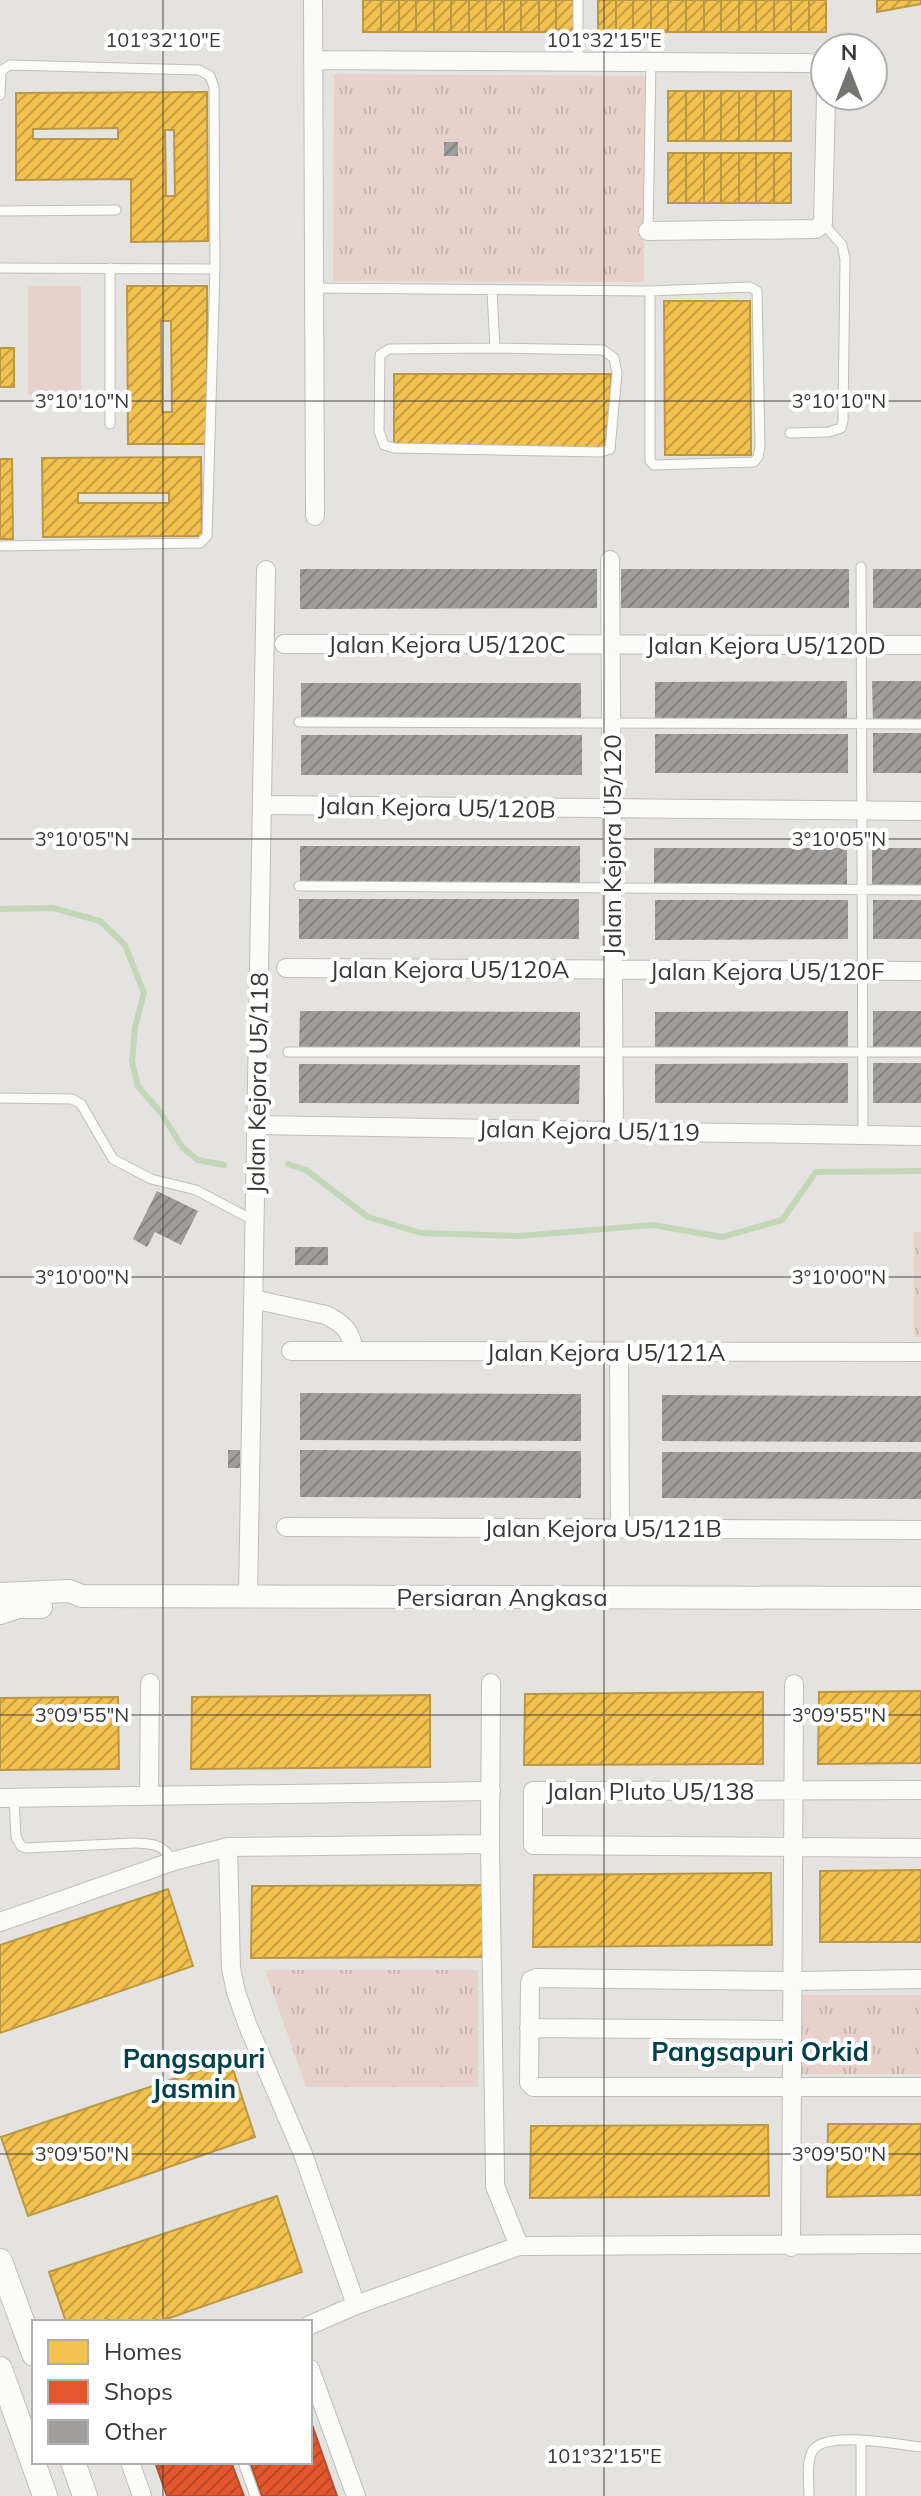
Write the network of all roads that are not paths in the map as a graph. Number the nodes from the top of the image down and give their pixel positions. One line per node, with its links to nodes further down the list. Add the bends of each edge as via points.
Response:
1 (313, 0): 3 (street)
2 (578, 0): 4 (lane)
3 (313, 60): 4 (street); 16 (street)
4 (578, 62): 5 (street)
5 (651, 62): 6 (street); 12 (lane)
6 (809, 63)
7 (0, 95): 15 (lane, via 1,71 10,65 199,70 210,76)
8 (826, 112): 11 (street)
9 (116, 210): 10 (lane)
10 (0, 211)
11 (823, 223): 12 (street, via 816,229); 21 (lane, via 842,245 845,259 843,421 841,428 829,432)
12 (648, 231)
13 (0, 268): 14 (lane)
14 (110, 268): 15 (lane); 20 (lane)
15 (215, 269): 23 (lane, via 207,536 200,543)
16 (314, 288): 17 (lane); 22 (street)
17 (492, 291): 18 (lane); 19 (lane)
18 (650, 291): 18 (lane, via 650,461 754,462 760,447 757,291)
19 (495, 348): 19 (lane, via 389,349 380,355 379,431 384,445 610,449 614,358 603,350)
20 (110, 424)
21 (790, 433)
22 (315, 516)
23 (0, 546)
24 (610, 560): 28 (street, Jalan Kejora U5/120)
25 (861, 567): 29 (lane)
26 (266, 570): 35 (street, Jalan Kejora U5/118)
27 (284, 644): 28 (street, Jalan Kejora U5/120C)
28 (610, 645): 29 (street, Jalan Kejora U5/120D); 32 (street, Jalan Kejora U5/120)
29 (862, 645): 30 (street, Jalan Kejora U5/120D); 33 (lane)
30 (921, 645)
31 (299, 722): 32 (lane)
32 (611, 723): 33 (lane); 36 (street, Jalan Kejora U5/120)
33 (862, 724): 34 (lane); 37 (lane)
34 (921, 724)
35 (262, 805): 36 (street, Jalan Kejora U5/120B); 52 (street, Jalan Kejora U5/118)
36 (612, 809): 37 (street, Jalan Kejora U5/120B); 40 (street, Jalan Kejora U5/120)
37 (862, 811): 38 (street, Jalan Kejora U5/120B); 41 (lane)
38 (921, 811)
39 (299, 886): 40 (lane)
40 (612, 888): 41 (lane); 44 (street, Jalan Kejora U5/120)
41 (862, 889): 42 (lane); 45 (lane)
42 (921, 890)
43 (286, 968): 44 (street, Jalan Kejora U5/120A)
44 (613, 971): 45 (street, Jalan Kejora U5/120F); 48 (street, Jalan Kejora U5/120)
45 (863, 971): 46 (street, Jalan Kejora U5/120F); 49 (lane)
46 (921, 971)
47 (288, 1052): 48 (lane)
48 (613, 1052): 49 (lane); 53 (street, Jalan Kejora U5/120)
49 (863, 1052): 50 (lane); 54 (lane)
50 (921, 1052)
51 (0, 1098): 56 (lane, via 72,1099 81,1104 113,1159 151,1179 196,1190)
52 (256, 1125): 53 (street, Jalan Kejora U5/119); 56 (street, Jalan Kejora U5/118)
53 (614, 1130): 54 (street, Jalan Kejora U5/119)
54 (863, 1135): 55 (street, Jalan Kejora U5/119)
55 (921, 1136)
56 (255, 1221): 57 (street, Jalan Kejora U5/118)
57 (253, 1299): 59 (street, via 336,1320 351,1334); 67 (street, Jalan Kejora U5/118)
58 (291, 1351): 59 (street, Jalan Kejora U5/121A)
59 (354, 1351): 60 (street, Jalan Kejora U5/121A)
60 (619, 1352): 61 (street, Jalan Kejora U5/121A); 63 (street)
61 (921, 1352)
62 (286, 1527): 63 (street, Jalan Kejora U5/121B)
63 (620, 1529): 64 (street, Jalan Kejora U5/121B)
64 (921, 1530)
65 (0, 1594): 66 (street, Persiaran Angkasa, via 69,1591)
66 (82, 1596): 67 (street, Persiaran Angkasa); 69 (street, Persiaran Angkasa, via 72,1606 18,1607)
67 (248, 1596): 68 (street, Persiaran Angkasa)
68 (921, 1598)
69 (0, 1613)
70 (150, 1683): 76 (street)
71 (491, 1683): 74 (street)
72 (794, 1684): 75 (street)
73 (921, 1790): 75 (street, Jalan Pluto U5/138)
74 (491, 1791): 76 (street); 78 (street)
75 (794, 1791): 80 (street); 80 (street, Jalan Pluto U5/138, via 533,1791 533,1845)
76 (149, 1795): 77 (street)
77 (7, 1798): 82 (lane, via 16,1837 26,1848 152,1844 164,1848)
78 (490, 1844): 79 (street); 91 (street, via 495,2186)
79 (228, 1847): 82 (street); 94 (street, via 236,1992 303,2154)
80 (793, 1847): 81 (street, Jalan Pluto U5/138); 85 (street)
81 (921, 1848)
82 (174, 1861): 83 (street)
83 (0, 1922)
84 (921, 1979): 85 (street)
85 (793, 1981): 86 (street, via 536,1978 530,1984); 87 (street)
86 (529, 2028): 87 (street); 89 (street, via 533,2087)
87 (792, 2030): 89 (street)
88 (921, 2087): 89 (street)
89 (792, 2089): 92 (street)
90 (921, 2244): 92 (street)
91 (519, 2246): 92 (street); 94 (street)
92 (791, 2247)
93 (0, 2261): 96 (main road)
94 (356, 2305): 95 (street)
95 (312, 2324)
96 (32, 2349)
97 (0, 2369): 99 (main road)
98 (312, 2375): 110 (street)
99 (28, 2426)
100 (861, 2441): 101 (lane); 111 (lane, via 817,2445 809,2463); 112 (lane)
101 (921, 2447)
102 (37, 2464): 106 (main road)
103 (74, 2464): 107 (main road)
104 (131, 2464): 108 (street)
105 (244, 2464): 109 (lane)
106 (45, 2496)
107 (85, 2496)
108 (142, 2496)
109 (255, 2496)
110 (356, 2496)
111 (809, 2496)
112 (861, 2496)

